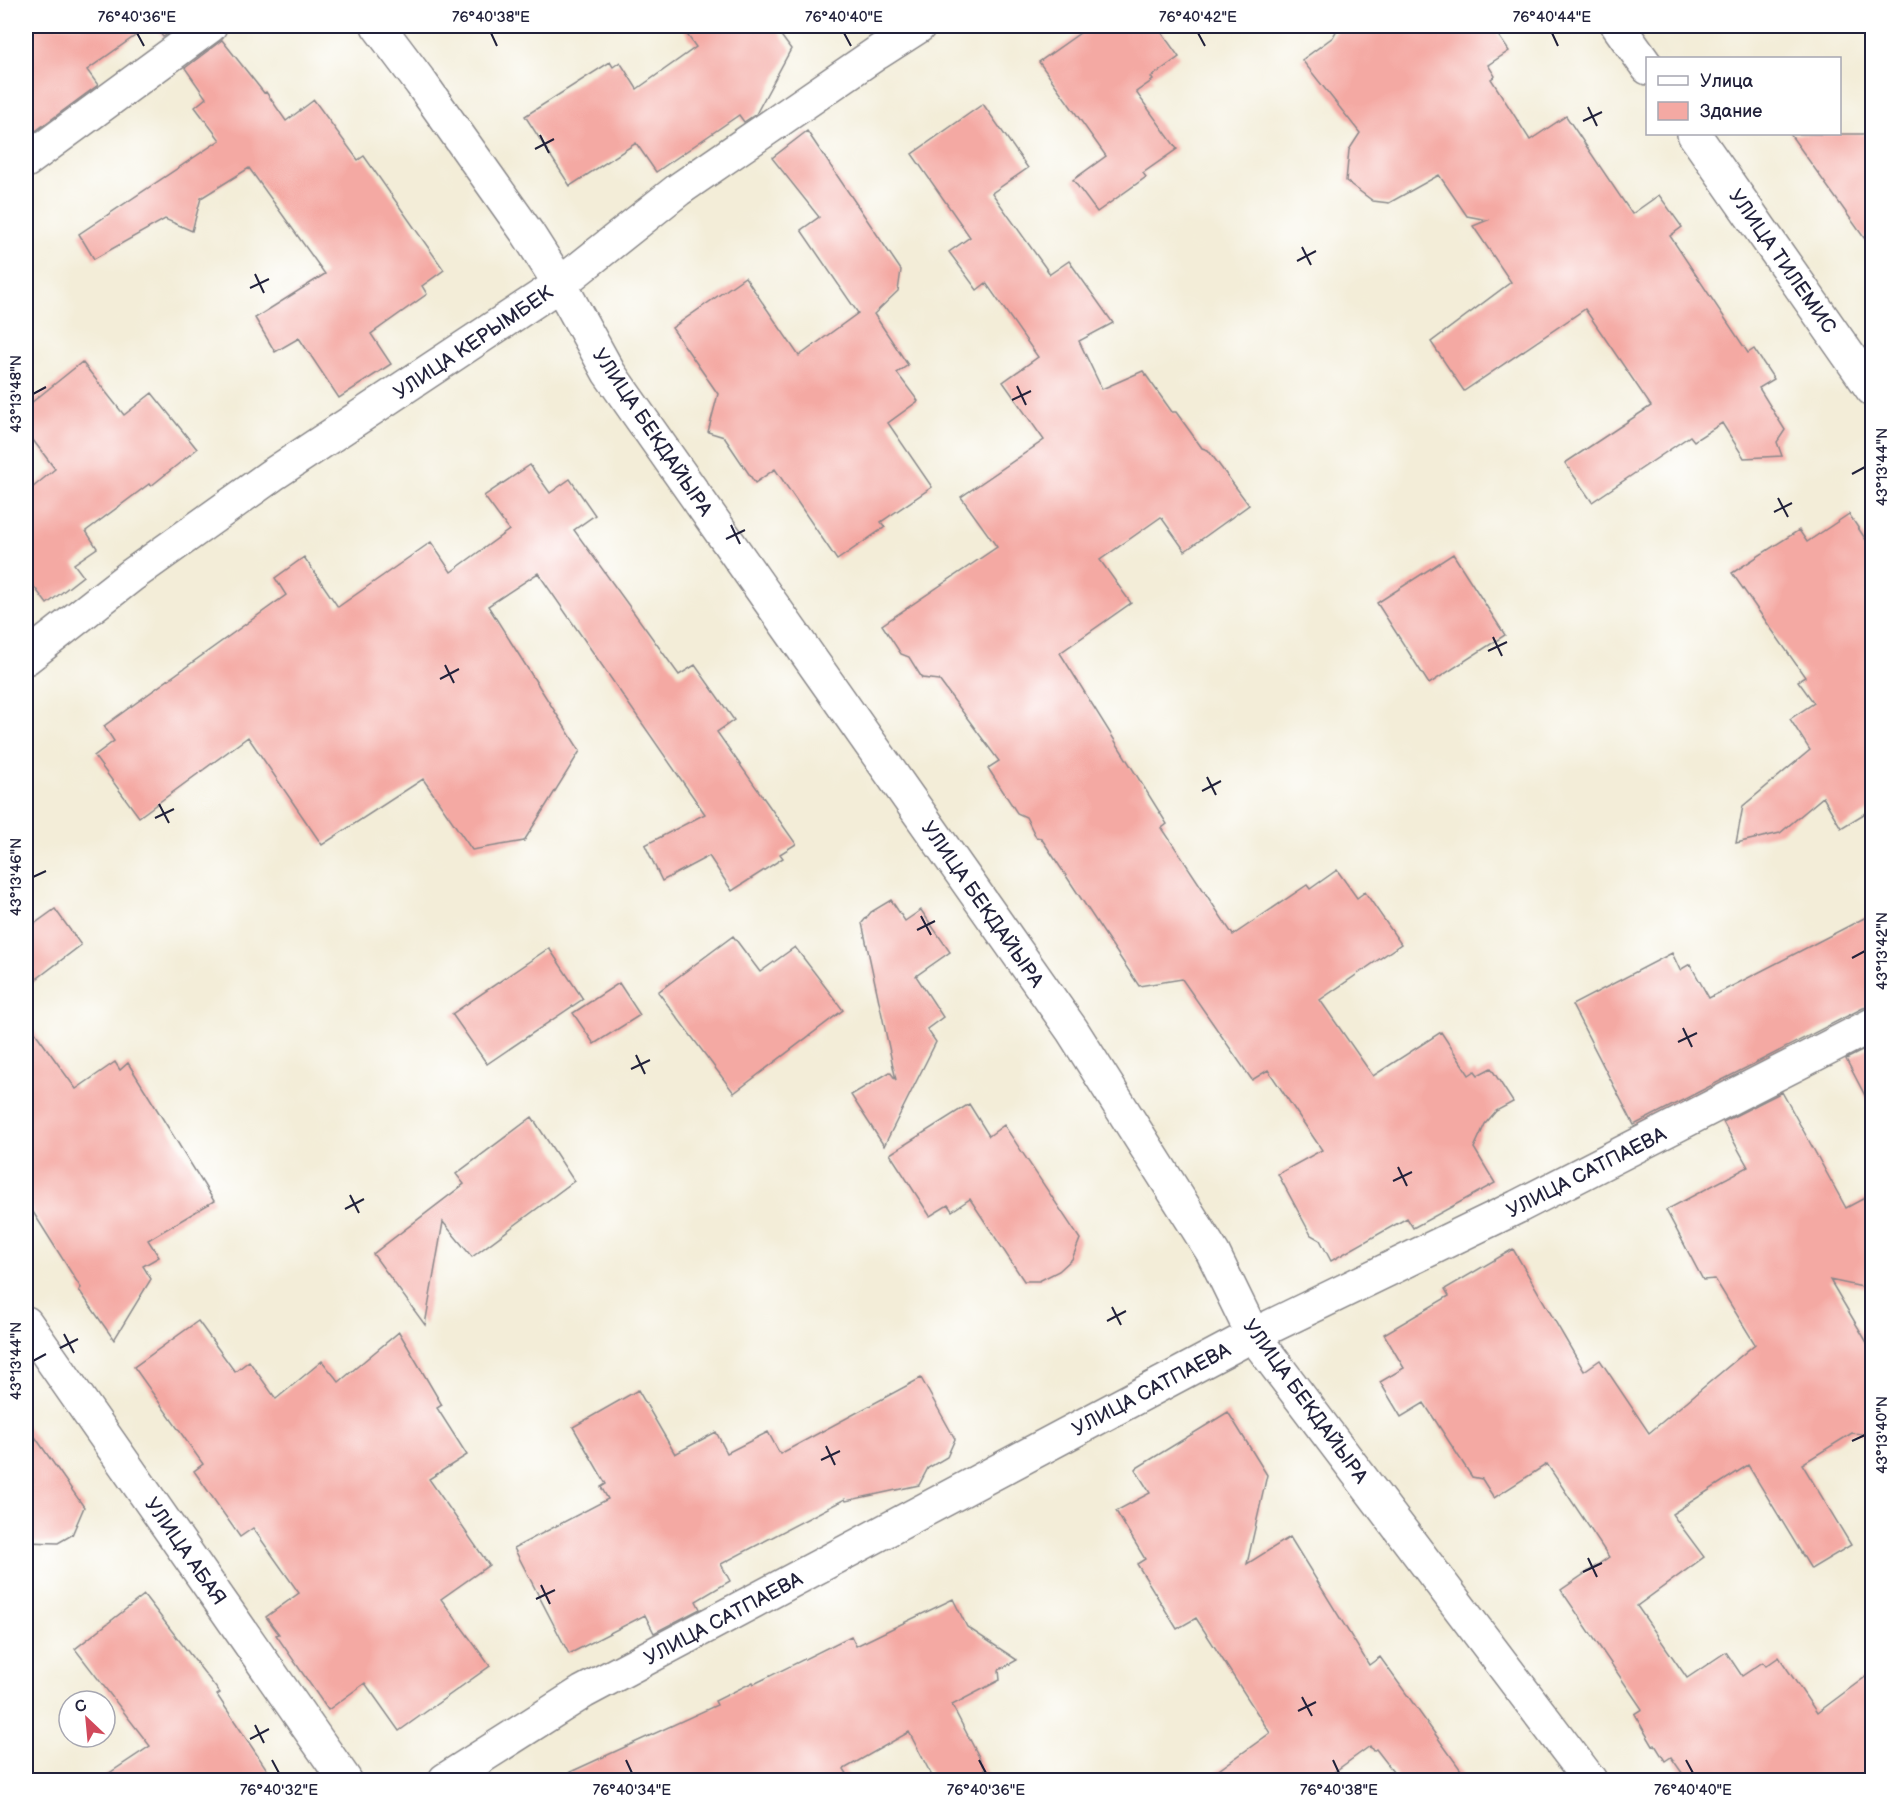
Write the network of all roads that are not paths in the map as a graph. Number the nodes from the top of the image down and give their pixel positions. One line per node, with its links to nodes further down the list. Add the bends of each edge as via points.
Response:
1 (210, 26): 7 (street)
2 (378, 26): 8 (street, УЛИЦА БЕКДАЙЫРА)
3 (919, 26): 8 (street, УЛИЦА КЕРЫМБЕК, via 678,190)
4 (1618, 26): 5 (street)
5 (1646, 67)
6 (1695, 135): 9 (street, УЛИЦА ТИЛЕМИС)
7 (26, 161)
8 (560, 284): 10 (street, УЛИЦА КЕРЫМБЕК, via 272,475 132,574); 13 (street, УЛИЦА БЕКДАЙЫРА, via 609,373 1072,1030 1213,1253)
9 (1872, 389)
10 (26, 658)
11 (1872, 1025): 13 (street, УЛИЦА САТПАЕВА, via 1528,1202)
12 (26, 1323): 14 (street, УЛИЦА АБАЯ)
13 (1254, 1335): 15 (street, УЛИЦА САТПАЕВА, via 583,1692); 16 (street, УЛИЦА БЕКДАЙЫРА)
14 (345, 1780)
15 (445, 1780)
16 (1590, 1780)

